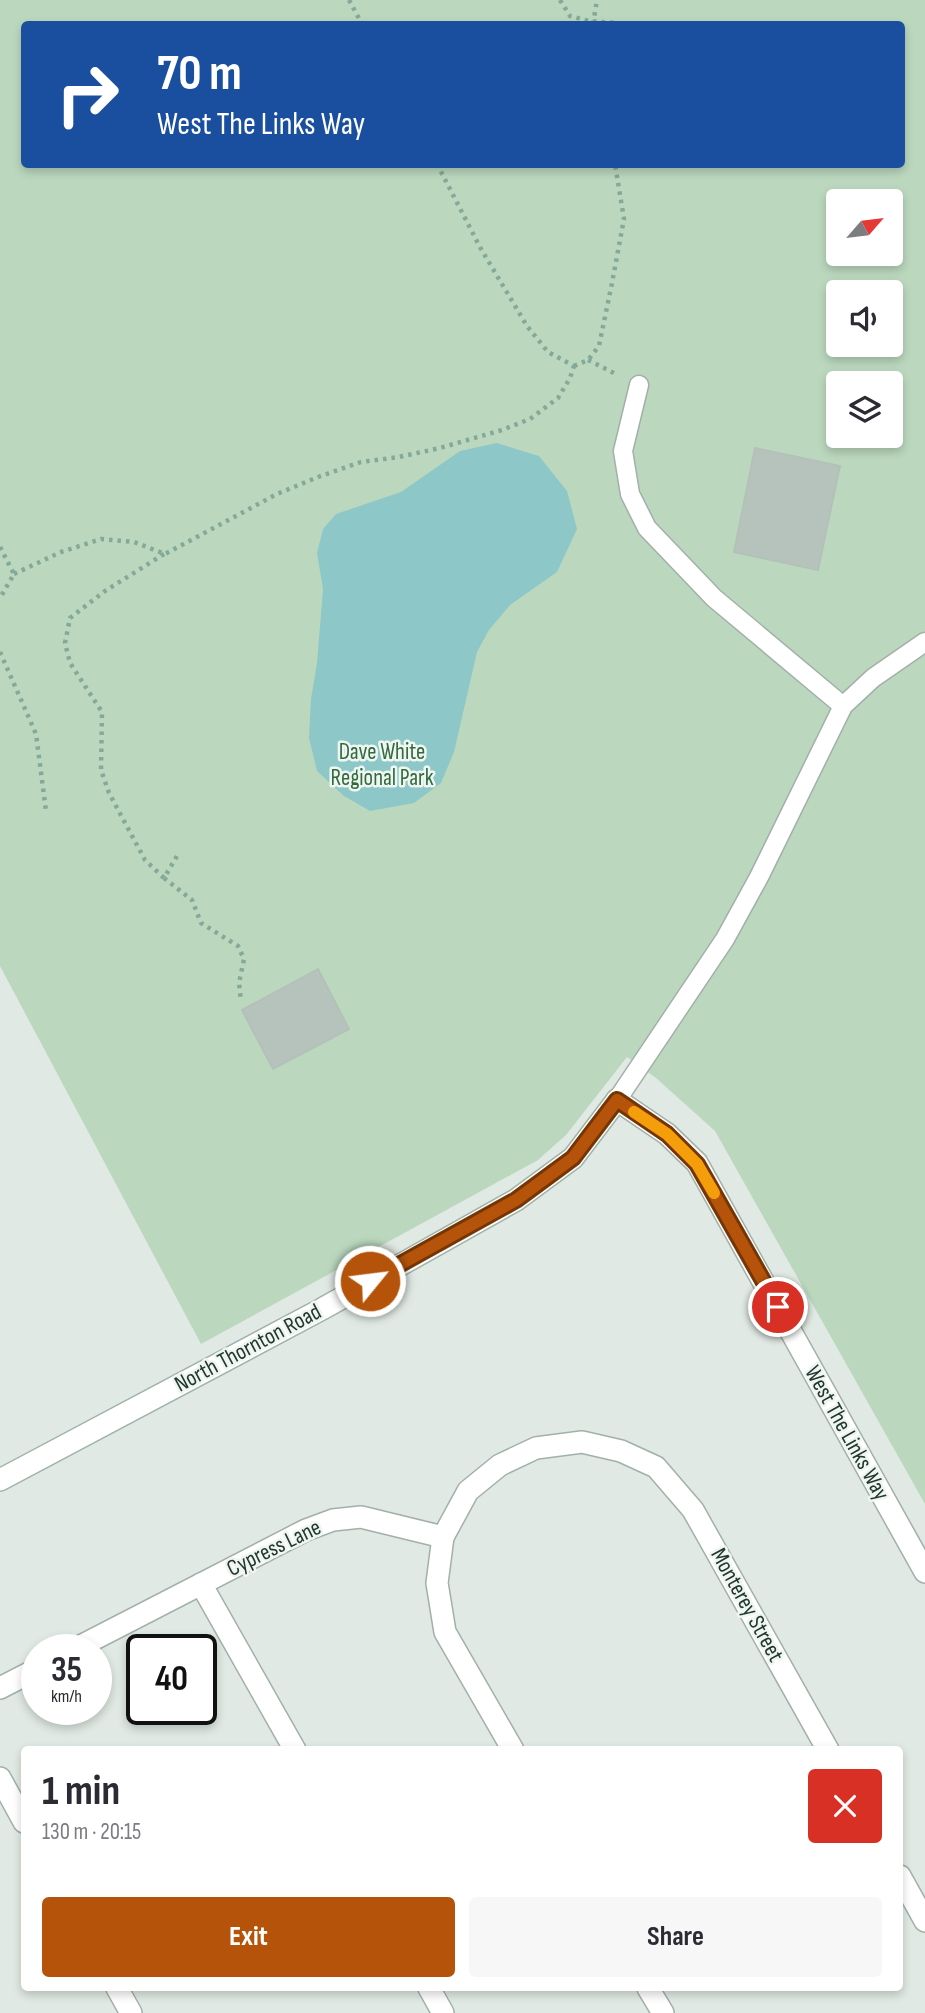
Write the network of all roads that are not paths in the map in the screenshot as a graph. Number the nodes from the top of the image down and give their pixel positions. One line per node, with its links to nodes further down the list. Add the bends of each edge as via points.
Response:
1 (639, 385): 3 (lane, via 623,451 630,494 647,528 714,597)
2 (925, 642): 3 (lane, via 873,678)
3 (843, 706): 4 (lane, via 725,939)
4 (617, 1100): 5 (street, North Thornton Road, via 573,1158 516,1200); 7 (street, West The Links Way, via 667,1134 697,1164)
5 (0, 1480)
6 (443, 1537): 8 (street, Cypress Lane, via 361,1517 333,1520); 13 (street, via 437,1583 445,1632); 14 (street, Monterey Street, via 468,1491 500,1465 536,1448 582,1442 621,1451 656,1468 693,1510)
7 (925, 1572)
8 (201, 1584): 9 (street, Cypress Lane); 12 (street)
9 (104, 1634)
10 (21, 1677): 11 (street)
11 (0, 1688)
12 (293, 1746)
13 (511, 1746)
14 (826, 1746)
15 (0, 1778): 16 (street)
16 (21, 1816)
17 (903, 1881): 18 (street)
18 (925, 1921)
19 (119, 1991): 22 (street)
20 (431, 1991): 23 (street)
21 (650, 1991): 24 (street)
22 (131, 2013)
23 (443, 2013)
24 (663, 2013)

